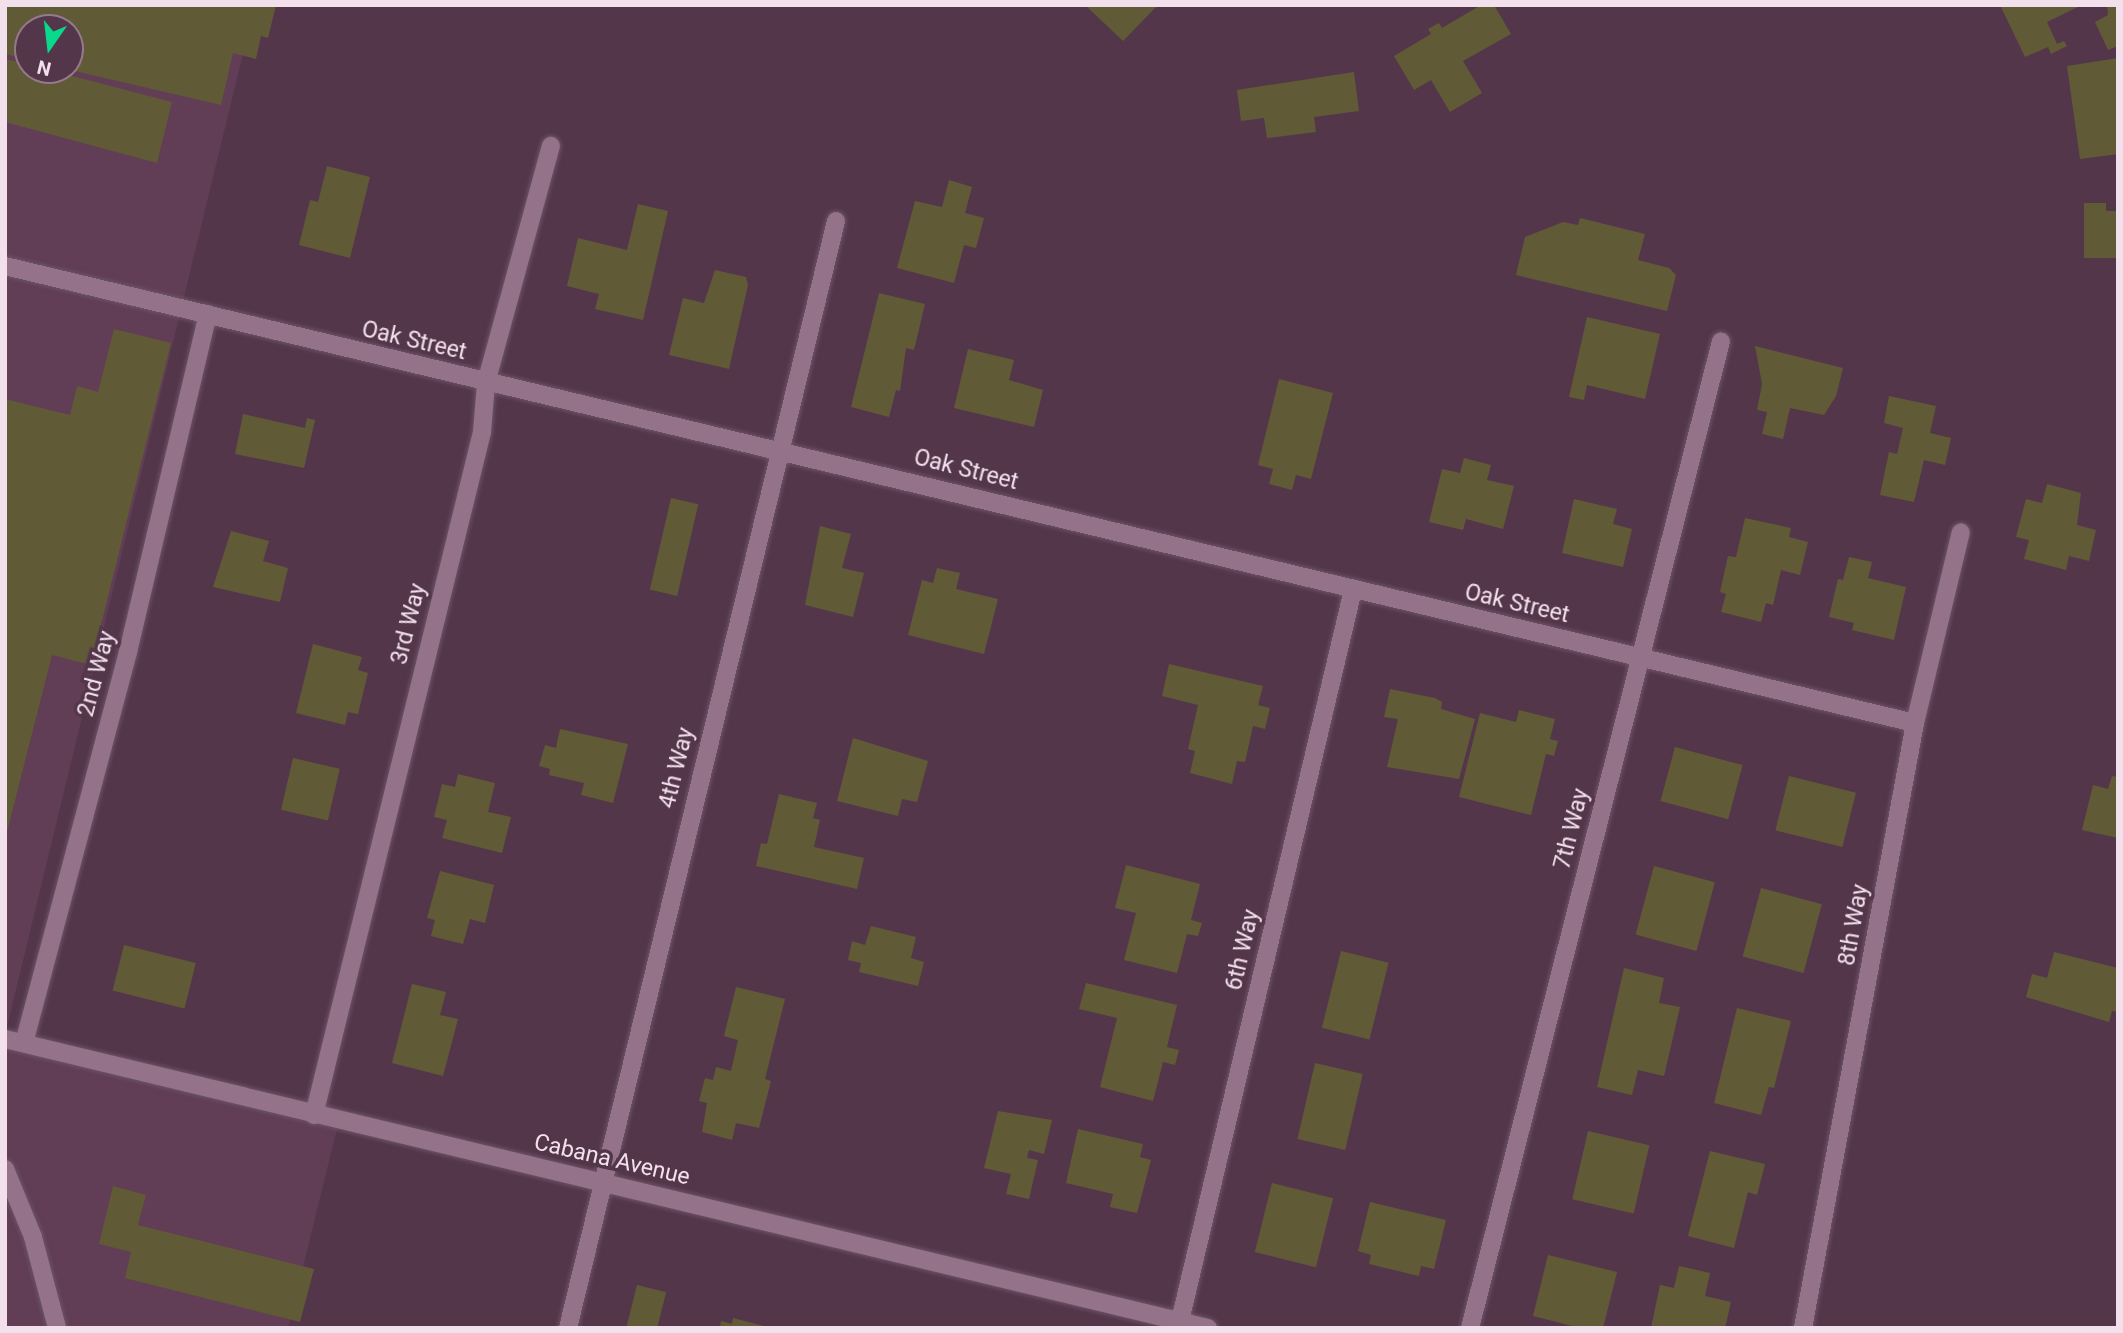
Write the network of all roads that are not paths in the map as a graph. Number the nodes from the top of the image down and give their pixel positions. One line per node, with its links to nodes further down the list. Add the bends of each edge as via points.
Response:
1 (551, 146): 6 (street, 3rd Way)
2 (836, 221): 7 (street, 4th Way)
3 (5, 266): 4 (street, Oak Street)
4 (208, 314): 6 (street, Oak Street); 13 (street, 2nd Way, via 128,652)
5 (1721, 341): 10 (street, 7th Way)
6 (486, 383): 7 (street, Oak Street); 14 (street, 3rd Way, via 482,432)
7 (781, 449): 9 (street, Oak Street); 16 (street, 4th Way)
8 (1961, 533): 11 (street, 8th Way)
9 (1353, 590): 10 (street, Oak Street); 17 (street, 6th Way)
10 (1638, 658): 11 (street, Oak Street); 21 (street, 7th Way)
11 (1915, 723): 22 (street, 8th Way)
12 (5, 1039): 13 (street, Cabana Avenue)
13 (24, 1044): 14 (street, Cabana Avenue)
14 (314, 1115): 16 (street, Cabana Avenue)
15 (5, 1169): 18 (street, via 33,1237)
16 (600, 1183): 17 (street, Cabana Avenue); 19 (street, 4th Way)
17 (1180, 1321): 20 (street, Cabana Avenue)
18 (57, 1328)
19 (568, 1328)
20 (1208, 1328)
21 (1470, 1328)
22 (1803, 1328)

